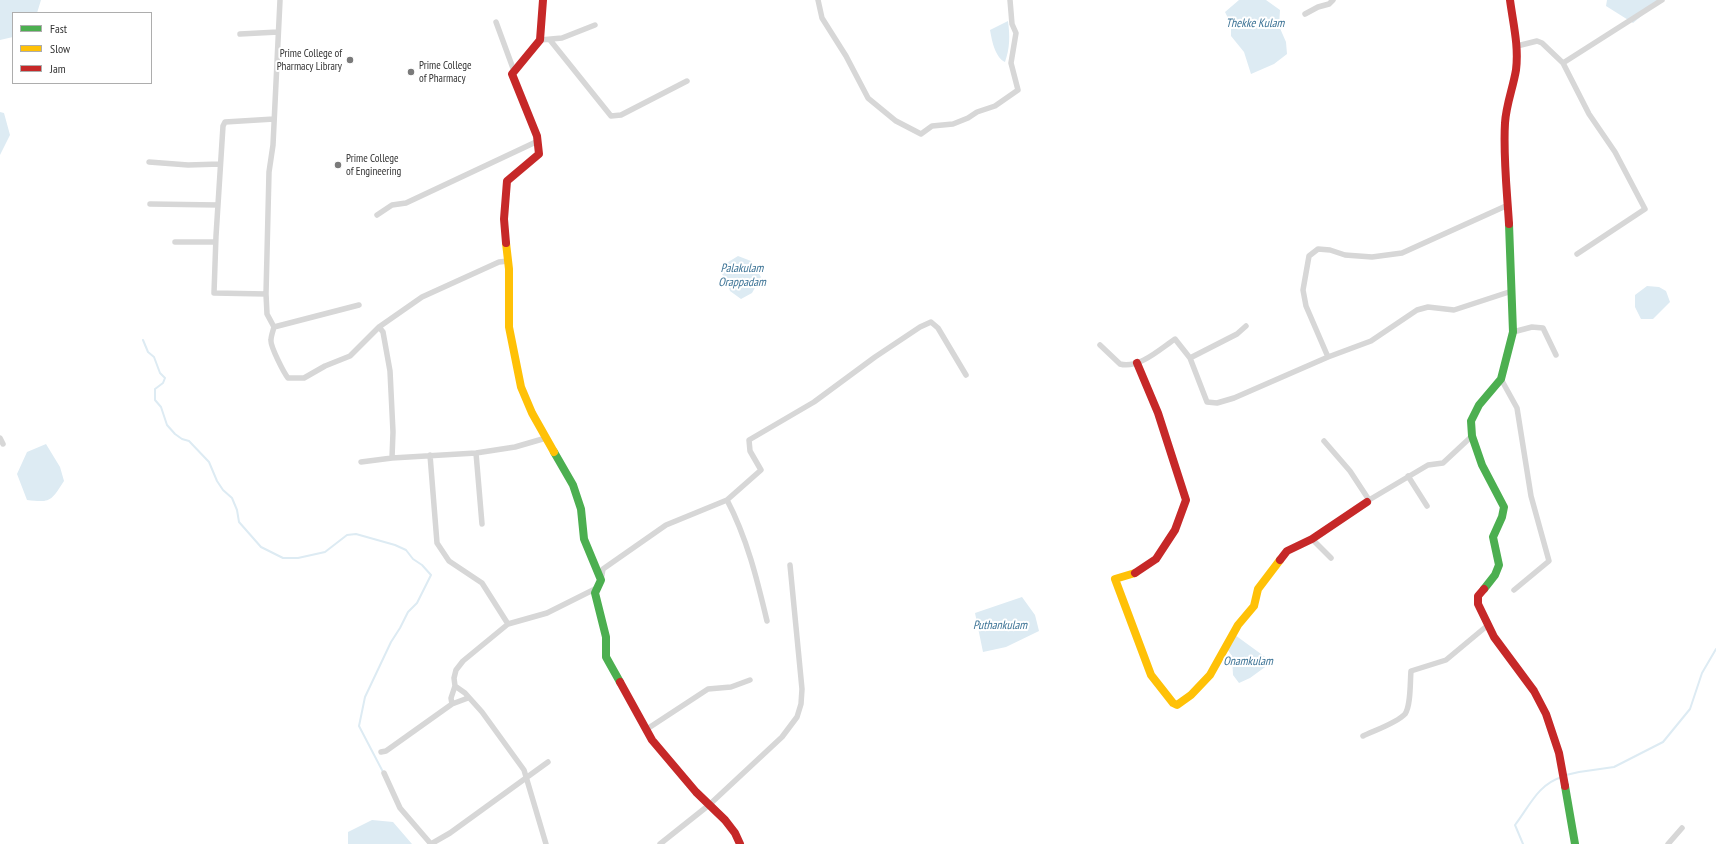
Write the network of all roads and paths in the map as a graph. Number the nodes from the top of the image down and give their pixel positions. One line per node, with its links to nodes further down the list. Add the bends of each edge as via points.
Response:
1 (280, 0): 11 (street)
2 (542, 0): 13 (street)
3 (818, 0): 4 (street, via 822,18 868,98 896,121 921,134 932,126 953,124 995,106 1018,90 1011,64 1016,33 1012,24)
4 (1010, 0)
5 (1333, 0): 8 (street, via 1330,4)
6 (1510, 0): 15 (street)
7 (1662, 0): 16 (street)
8 (1306, 14)
9 (496, 22): 17 (street)
10 (595, 25): 14 (street)
11 (278, 32): 12 (street); 19 (street)
12 (240, 34)
13 (540, 40): 14 (street); 17 (street)
14 (550, 40): 18 (street, via 611,116 621,115)
15 (1517, 46): 16 (street, via 1537,41); 24 (street, via 1516,70 1505,123)
16 (1563, 63): 29 (street, via 1589,114 1615,152 1645,209)
17 (514, 71): 20 (street, via 512,74)
18 (687, 81)
19 (274, 120): 22 (street, via 225,122); 32 (street, via 269,172)
20 (538, 141): 26 (street, via 406,203 392,205); 30 (street, via 539,154 507,181 504,220)
21 (149, 162): 22 (street)
22 (220, 164): 25 (street)
23 (150, 204): 25 (street)
24 (1508, 205): 31 (street); 40 (street, via 1402,253 1372,257 1318,249 1309,256 1303,290 1306,306)
25 (218, 206): 28 (street)
26 (377, 215)
27 (175, 242): 28 (street)
28 (216, 242): 32 (street, via 214,293)
29 (1577, 254)
30 (508, 261): 36 (street, via 499,262 429,293); 47 (street, via 509,326 520,380 532,414)
31 (1512, 291): 37 (street); 40 (street, via 1454,310 1428,307 1417,310 1371,340)
32 (266, 294): 35 (street, via 267,314)
33 (359, 305): 35 (street)
34 (1246, 326): 41 (street)
35 (274, 327): 36 (street, via 270,341 280,360 281,369 288,378 304,378 350,356)
36 (379, 327): 52 (street, via 383,332 390,371)
37 (1513, 332): 39 (street, via 1532,327 1542,328); 44 (street)
38 (1100, 345): 42 (street, via 1120,364)
39 (1556, 355)
40 (1328, 357): 41 (street, via 1217,403 1207,402)
41 (1190, 358): 42 (street, via 1174,339)
42 (1136, 363): 59 (street, via 1158,412 1186,500 1175,530 1156,559 1138,572 1115,579 1151,675 1173,703 1177,705 1191,695 1210,675 1238,625 1254,606 1258,589 1287,551)
43 (966, 375): 55 (street, via 938,328 931,322 920,326 814,402 749,440 750,450 761,470)
44 (1502, 380): 45 (street, via 1479,405 1471,421); 63 (street, via 1517,408 1531,496 1549,561)
45 (1472, 436): 54 (street, via 1443,463 1428,465); 67 (street, via 1482,464 1504,507 1493,537 1499,565 1495,575 1478,596 1478,604)
46 (0, 438): 49 (street)
47 (546, 438): 50 (street, via 515,447); 62 (street, via 573,486 581,509 584,539)
48 (1324, 441): 54 (street, via 1350,471 1369,500)
49 (3, 444)
50 (476, 453): 51 (street); 58 (street)
51 (430, 455): 52 (street); 66 (street, via 437,543 449,561 482,583)
52 (392, 458): 53 (street)
53 (361, 462)
54 (1408, 476): 57 (street)
55 (727, 500): 62 (street, via 666,525 603,568); 65 (street, via 740,525)
56 (1367, 502): 59 (street)
57 (1427, 506)
58 (482, 524)
59 (1312, 539): 60 (street)
60 (1330, 558)
61 (790, 565): 78 (street, via 802,689 797,717 782,738)
62 (601, 580): 64 (street)
63 (1514, 590)
64 (595, 593): 66 (street, via 595,589 547,613); 72 (street, via 606,637 606,657)
65 (767, 621)
66 (508, 624): 69 (street, via 463,661 456,670)
67 (1488, 625): 73 (street, via 1446,660 1411,671 1408,707 1405,714); 84 (street, via 1534,691 1553,734 1567,792)
68 (750, 680): 72 (street, via 731,687 708,690)
69 (455, 686): 70 (street); 71 (street)
70 (468, 698): 71 (street); 77 (street, via 482,712 520,764)
71 (452, 704): 74 (street)
72 (646, 729): 78 (street)
73 (1362, 736)
74 (381, 752)
75 (548, 762): 77 (street)
76 (384, 773): 80 (street, via 400,808)
77 (526, 779): 80 (street); 81 (street)
78 (709, 805): 82 (street); 83 (street, via 725,820)
79 (1682, 828): 85 (street)
80 (431, 844)
81 (546, 844)
82 (660, 844)
83 (740, 844)
84 (1575, 844)
85 (1668, 844)

